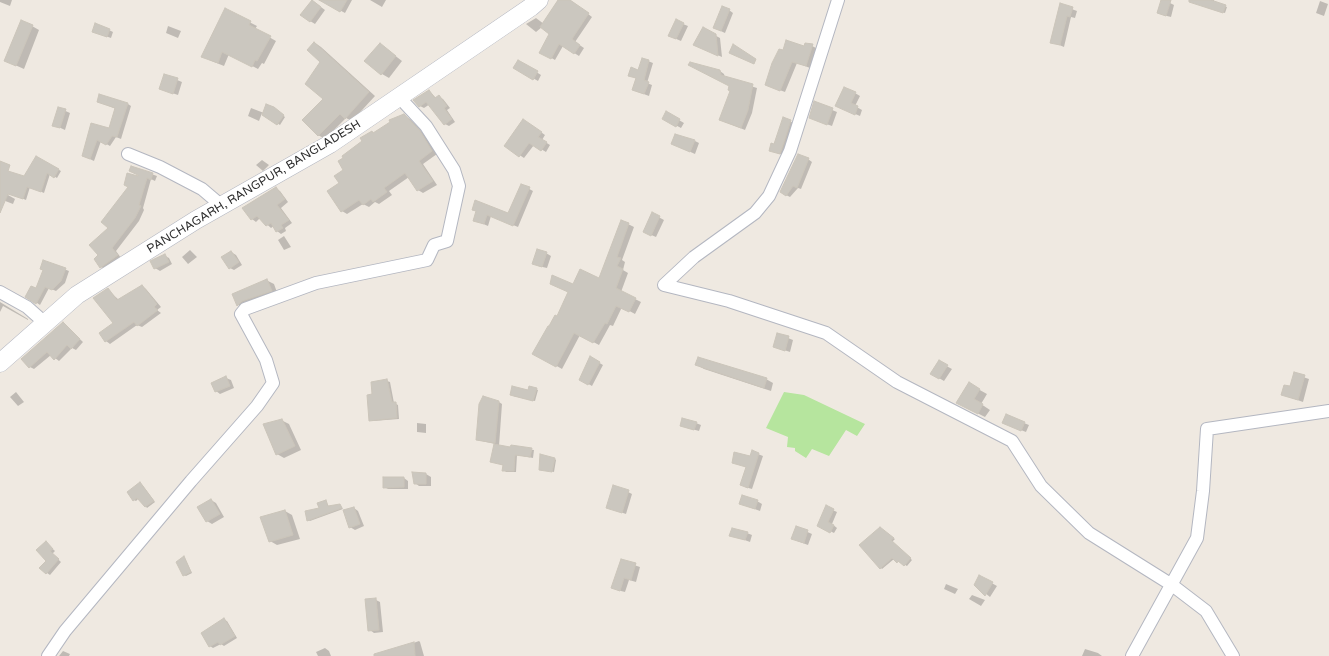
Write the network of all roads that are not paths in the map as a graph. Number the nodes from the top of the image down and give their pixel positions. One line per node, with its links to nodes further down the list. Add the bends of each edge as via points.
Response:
1 (539, 0): 3 (street, PANCHAGARH, RANGPUR, BANGLADESH)
2 (838, 0): 10 (street, via 790,151 769,196 755,213 694,256 664,285 729,301 826,333 897,382 1012,440 1042,486 1089,533)
3 (399, 97): 5 (street, PANCHAGARH, RANGPUR, BANGLADESH, via 330,144); 11 (street, via 426,126 454,170 459,186 447,241 434,245 427,260 316,283 245,309 241,314 266,360 273,383 257,406 65,630)
4 (128, 154): 5 (street, via 202,189)
5 (222, 206): 7 (street, PANCHAGARH, RANGPUR, BANGLADESH, via 78,295)
6 (0, 292): 7 (street, via 27,308)
7 (45, 324): 8 (street, PANCHAGARH, RANGPUR, BANGLADESH)
8 (0, 363)
9 (1329, 411): 10 (street, via 1207,429 1197,538)
10 (1172, 585): 12 (street); 13 (street, via 1206,611)
11 (48, 656)
12 (1132, 656)
13 (1233, 656)

